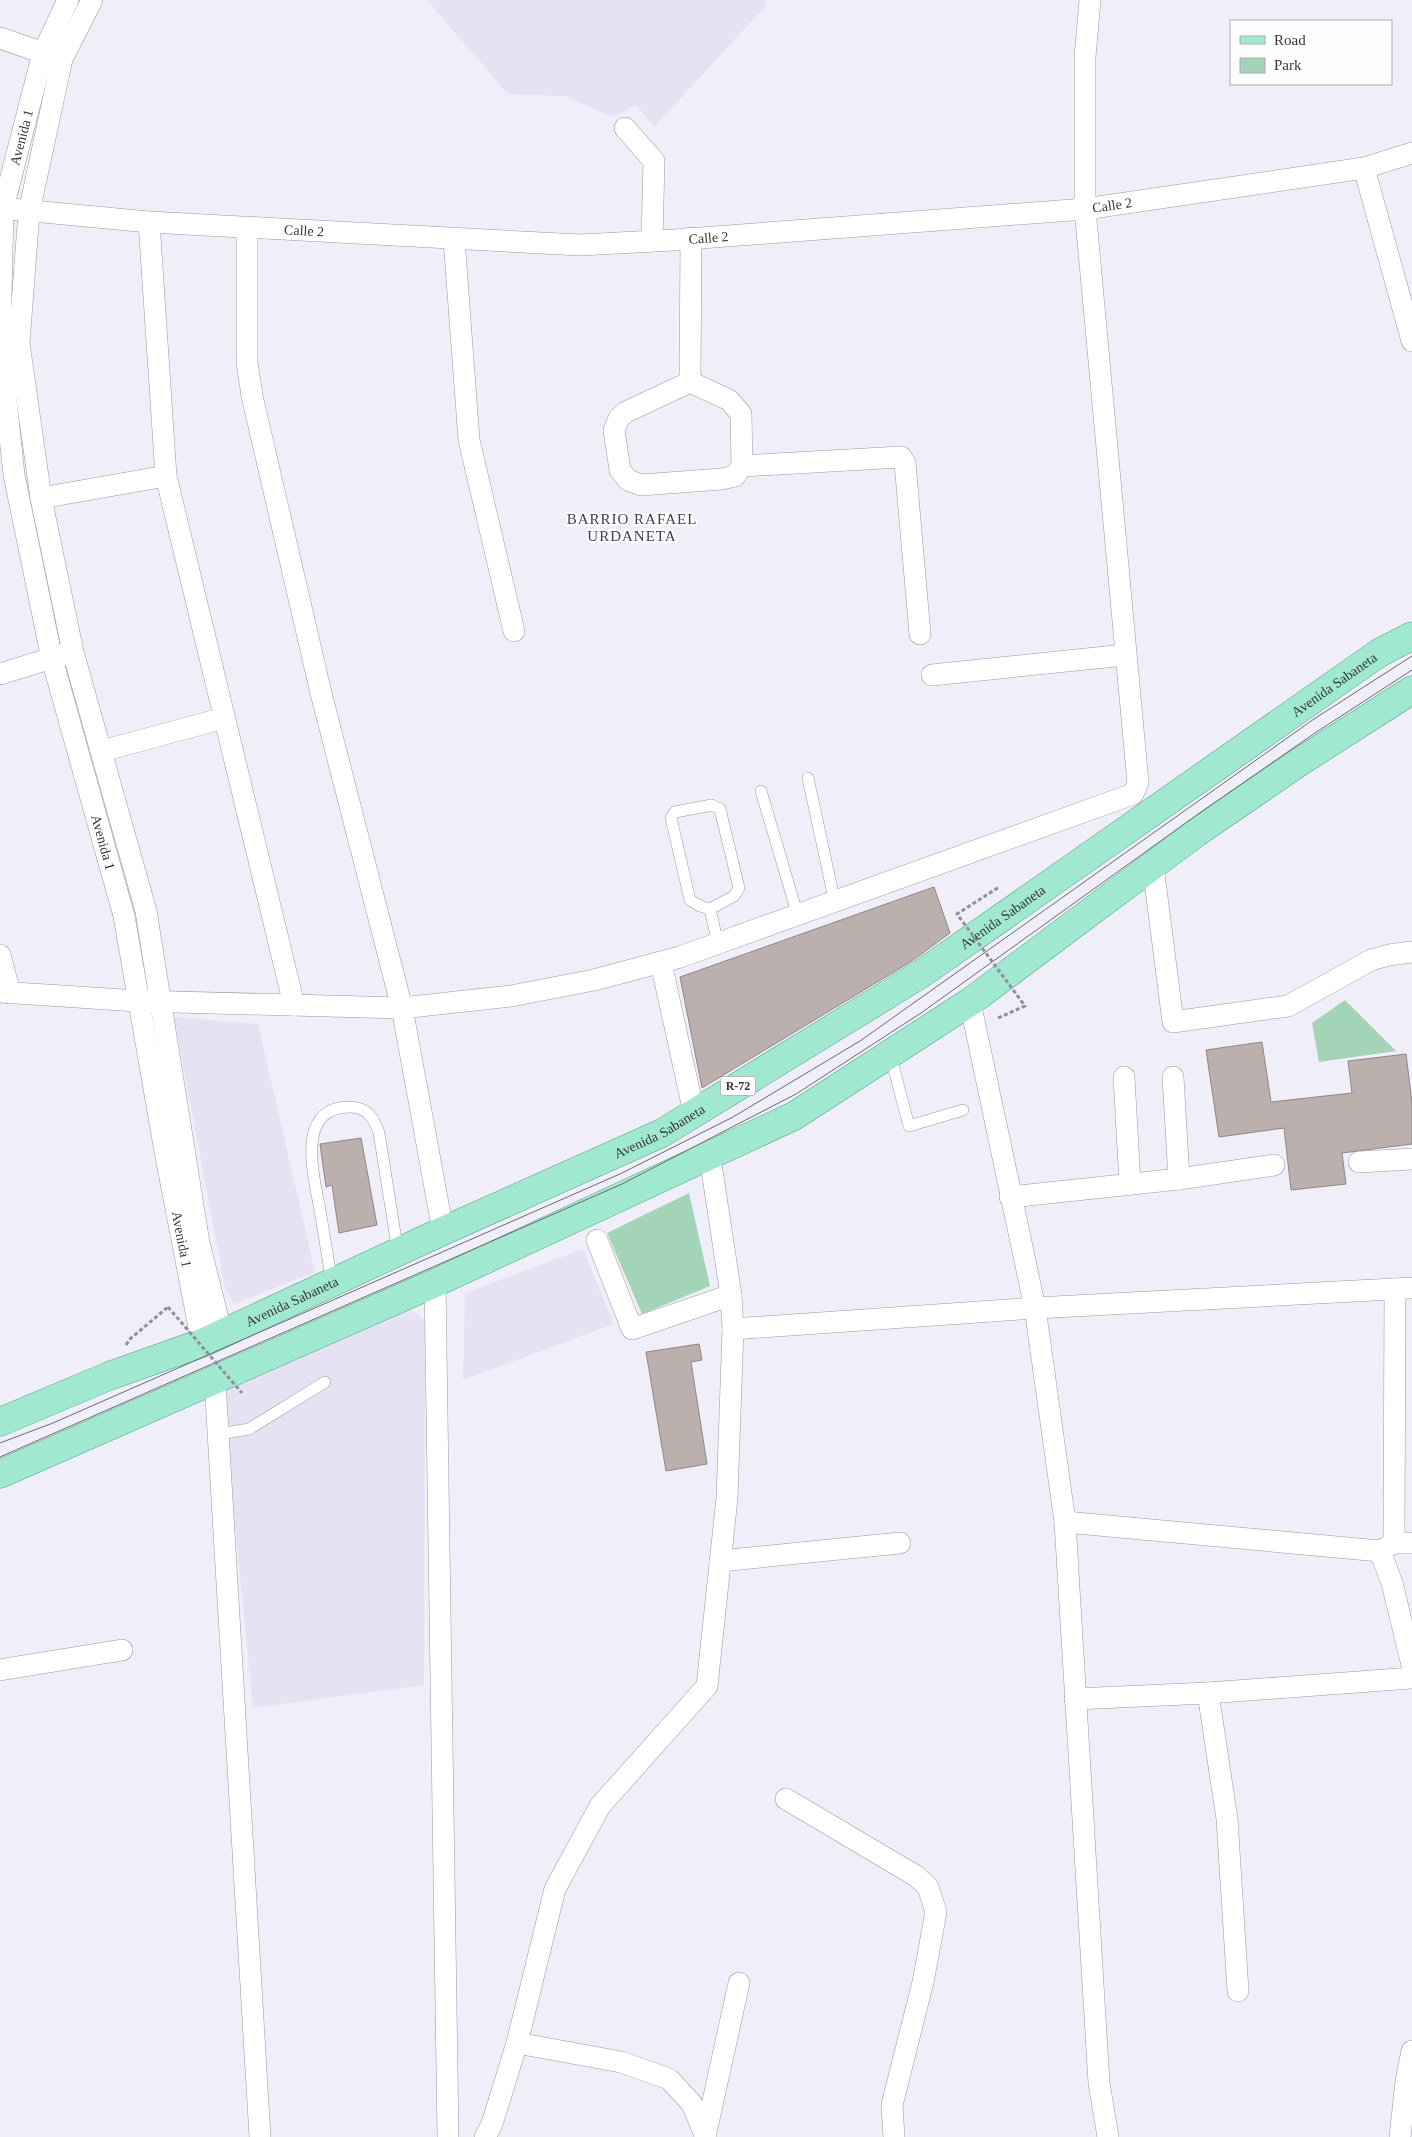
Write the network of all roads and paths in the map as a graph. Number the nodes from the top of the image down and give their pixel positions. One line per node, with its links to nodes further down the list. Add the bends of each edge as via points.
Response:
1 (68, 0): 5 (street, Avenida 1)
2 (92, 0): 5 (street)
3 (1090, 0): 10 (street, via 1085,57)
4 (0, 38): 5 (street)
5 (52, 56): 9 (street, Avenida 1); 11 (street)
6 (625, 128): 16 (street, via 654,161)
7 (1412, 153): 8 (street, Calle 2)
8 (1364, 168): 10 (street, Calle 2); 17 (street)
9 (2, 208): 11 (street, Calle 2); 18 (street, Avenida 1)
10 (1086, 209): 14 (street, Calle 2); 29 (street)
11 (29, 212): 12 (street, Calle 2); 18 (street)
12 (148, 222): 13 (street, Calle 2); 23 (street)
13 (246, 228): 15 (street, Calle 2); 53 (street, via 247,362 252,396 321,693)
14 (691, 238): 16 (street, Calle 2); 19 (street)
15 (454, 239): 16 (street, Calle 2, via 580,244); 25 (street, via 468,440)
16 (652, 241)
17 (1412, 341)
18 (5, 342): 21 (street); 22 (street, Avenida 1)
19 (690, 382): 20 (street, via 729,400 741,414); 20 (street, via 619,418 614,430 620,470 628,480 641,485 735,476)
20 (742, 466): 26 (street, via 901,457 905,463)
21 (36, 470): 22 (street); 24 (street)
22 (7, 476): 30 (street, Avenida 1)
23 (166, 476): 24 (street); 34 (street)
24 (40, 498): 28 (street)
25 (514, 630)
26 (920, 634)
27 (1412, 636): 59 (main road, Avenida Sabaneta / R-72, via 1379,653 922,974)
28 (73, 652): 30 (street); 35 (street)
29 (1124, 655): 32 (street); 42 (street, via 1138,783 1133,794)
30 (52, 659): 31 (street); 39 (street, Avenida 1)
31 (0, 674)
32 (932, 674)
33 (1412, 690): 40 (main road, via 1298,762)
34 (224, 718): 35 (street); 52 (street)
35 (102, 750): 38 (street)
36 (808, 778): 42 (lane)
37 (761, 791): 44 (lane)
38 (120, 817): 39 (street); 50 (street, via 146,911)
39 (98, 824): 50 (street, Avenida 1)
40 (1153, 866): 46 (street, via 1173,1022 1288,1006 1370,960); 51 (main road)
41 (999, 887): 54 (path, bridge, via 957,914 1025,1006)
42 (835, 903): 44 (street)
43 (710, 908): 43 (lane, via 734,896 739,888 720,809 712,805 675,812 671,818 690,900); 45 (lane)
44 (798, 916): 45 (street)
45 (718, 944): 48 (street)
46 (1412, 952)
47 (0, 955): 49 (street)
48 (661, 963): 53 (street, via 511,996); 59 (street)
49 (5, 993): 50 (street)
50 (149, 1001): 52 (street); 77 (street, via 199,1243)
51 (970, 1002): 55 (main road); 66 (street)
52 (294, 1005): 53 (street)
53 (402, 1008): 67 (street)
54 (998, 1018)
55 (890, 1054): 58 (lane, via 909,1126); 60 (main road, via 794,1116)
56 (1124, 1077): 65 (street)
57 (1173, 1077): 64 (street)
58 (963, 1110)
59 (694, 1113): 67 (main road, Avenida Sabaneta / R-72, via 662,1133)
60 (710, 1157): 70 (main road); 73 (street)
61 (1412, 1159): 62 (street)
62 (1359, 1162)
63 (1274, 1165): 64 (street)
64 (1179, 1179): 65 (street)
65 (1130, 1184): 66 (street)
66 (1010, 1197): 74 (street)
67 (443, 1231): 69 (main road, Avenida Sabaneta / R-72)
68 (597, 1240): 73 (street, via 632,1329)
69 (398, 1254): 71 (main road, Avenida Sabaneta / R-72); 71 (lane, via 374,1119 366,1110 338,1108 317,1124 310,1154)
70 (435, 1283): 78 (main road); 101 (street)
71 (333, 1284): 77 (main road, Avenida Sabaneta / R-72)
72 (1404, 1289): 74 (street); 86 (street)
73 (731, 1295): 75 (street)
74 (1036, 1308): 75 (street); 84 (street)
75 (733, 1329): 87 (street, via 727,1498)
76 (130, 1339): 80 (path, bridge, via 168,1308)
77 (212, 1339): 81 (main road, Avenida Sabaneta / R-72, via 110,1376)
78 (215, 1381): 82 (street); 83 (main road)
79 (325, 1382): 82 (lane, via 249,1429)
80 (242, 1393)
81 (0, 1422)
82 (219, 1434): 100 (street)
83 (0, 1474)
84 (1065, 1522): 86 (street); 93 (street)
85 (900, 1543): 87 (street)
86 (1395, 1546): 89 (street, via 1392,1583)
87 (720, 1561): 97 (street, via 707,1686 600,1806 555,1889)
88 (122, 1650): 90 (street)
89 (1412, 1665)
90 (0, 1670)
91 (1412, 1678): 92 (street)
92 (1208, 1693): 93 (street); 96 (street, via 1227,1820)
93 (1075, 1700): 104 (street, via 1099,2083)
94 (786, 1799): 103 (street, via 916,1876 928,1887 936,1912 923,1982 892,2105)
95 (739, 1982): 99 (street)
96 (1238, 1991)
97 (517, 2043): 99 (street, via 621,2062 669,2079 692,2104); 102 (street)
98 (1412, 2051): 105 (street)
99 (705, 2136)
100 (260, 2137)
101 (448, 2137)
102 (485, 2137)
103 (894, 2137)
104 (1108, 2137)
105 (1400, 2137)

